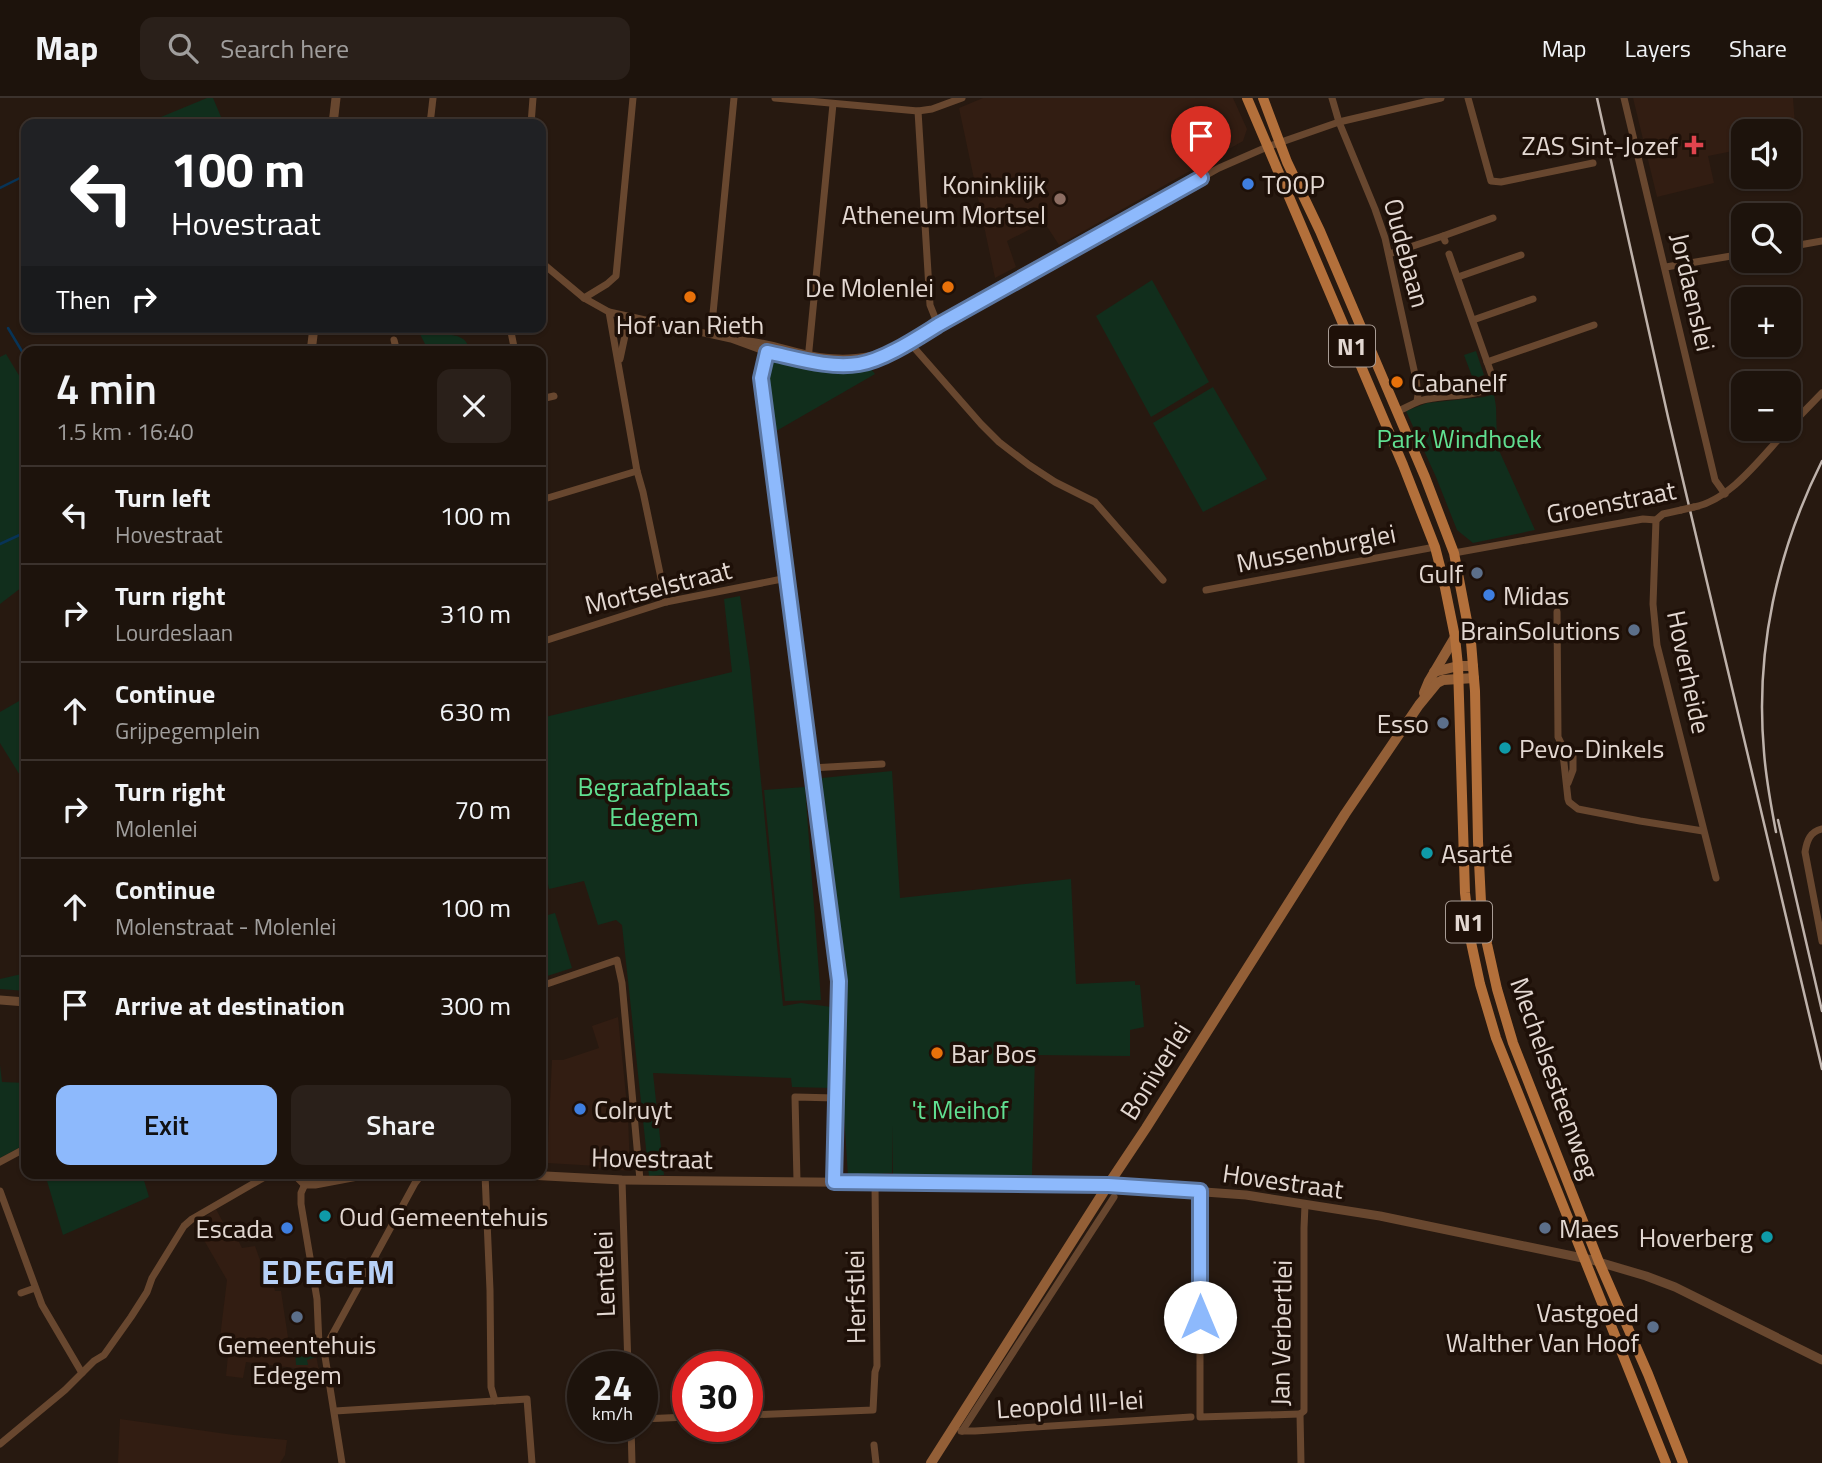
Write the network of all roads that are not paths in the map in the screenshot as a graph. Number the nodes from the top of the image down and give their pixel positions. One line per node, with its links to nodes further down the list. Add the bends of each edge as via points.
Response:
1 (335, 98): 16 (street)
2 (433, 98): 17 (street)
3 (533, 98): 18 (street)
4 (633, 98): 33 (street, via 616,276)
5 (734, 98): 40 (street)
6 (775, 98): 14 (street)
7 (961, 98): 15 (street)
8 (1247, 98): 21 (main road, Mechelsesteenweg / N1)
9 (1263, 98): 20 (main road, Mechelsesteenweg / N1)
10 (1332, 98): 19 (street, Oudebaan)
11 (1441, 98): 19 (street)
12 (1468, 98): 22 (street, via 1491,181)
13 (1624, 98): 30 (street, Jordaenslei)
14 (833, 104): 15 (street); 46 (street)
15 (919, 111): 38 (street, via 930,305)
16 (333, 119)
17 (431, 119)
18 (531, 119)
19 (1339, 122): 20 (street); 26 (street, Oudebaan)
20 (1280, 143): 21 (street); 53 (main road, Mechelsesteenweg / N1)
21 (1267, 147): 38 (street, via 1207,174); 60 (main road, Mechelsesteenweg / N1)
22 (1594, 163)
23 (1493, 218): 26 (street, via 1444,239)
24 (1822, 242): 25 (street)
25 (1801, 245)
26 (1389, 254): 52 (street, Oudebaan)
27 (1449, 254): 32 (street)
28 (1521, 256): 32 (street)
29 (1731, 256): 30 (street)
30 (1666, 267): 57 (street, Jordaenslei, via 1716,480)
31 (546, 268): 33 (street)
32 (1458, 277): 37 (street)
33 (584, 298): 35 (street)
34 (1533, 299): 37 (street)
35 (610, 312): 36 (street); 48 (street)
36 (629, 317): 40 (street); 48 (street)
37 (1473, 320): 47 (street)
38 (938, 325): 43 (street)
39 (1594, 325): 47 (street)
40 (711, 334): 41 (street)
41 (731, 339): 45 (street); 46 (street)
42 (394, 340): 44 (street)
43 (910, 343): 46 (street, via 889,353); 63 (street, via 999,442 1055,482 1096,502)
44 (396, 346)
45 (767, 352): 46 (street); 62 (street, via 761,378)
46 (808, 357)
47 (1487, 362): 52 (street, via 1496,387)
48 (619, 363): 56 (street)
49 (1822, 393): 54 (street, Groenstraat)
50 (554, 396): 51 (street)
51 (546, 398)
52 (1417, 401): 53 (street)
53 (1396, 412): 61 (main road, Mechelsesteenweg / N1)
54 (1801, 415)
55 (1776, 441): 57 (street, Groenstraat)
56 (637, 471): 58 (street); 65 (street)
57 (1725, 494): 59 (street, Groenstraat, bridge, via 1706,505 1663,514)
58 (546, 498)
59 (1656, 520): 61 (street, Groenstraat); 77 (street, Hoverheide, via 1653,604 1657,645)
60 (1435, 547): 64 (street, Mussenburglei); 67 (main road, Mechelsesteenweg / N1)
61 (1454, 553): 71 (main road, Mechelsesteenweg / N1)
62 (787, 578): 65 (street, Mortselstraat); 75 (street)
63 (1163, 580)
64 (1206, 590)
65 (666, 602): 68 (street, Mortselstraat)
66 (1557, 612): 77 (street, via 1558,737 1563,745 1569,802 1577,809)
67 (1455, 637): 69 (main road, Mechelsesteenweg / N1); 70 (main road, Boniverlei)
68 (546, 640)
69 (1458, 666): 70 (main road); 71 (main road); 72 (main road, Mechelsesteenweg / N1)
70 (1434, 672): 73 (main road, Boniverlei)
71 (1474, 672): 72 (main road); 104 (main road, Mechelsesteenweg / N1, via 1479,881 1491,967 1513,1043)
72 (1459, 678): 73 (main road, Boniverlei, via 1437,683); 104 (main road, Mechelsesteenweg / N1, via 1465,893 1476,963 1496,1038)
73 (1419, 705): 99 (main road, Boniverlei)
74 (882, 764): 75 (street)
75 (811, 768): 84 (street, via 839,981)
76 (1822, 829): 79 (street, via 1812,833 1805,852)
77 (1703, 831): 78 (street, Hoverheide)
78 (1716, 878)
79 (1820, 920): 80 (street)
80 (1822, 941)
81 (546, 984): 94 (street, via 617,960)
82 (0, 1000): 83 (street)
83 (21, 1002)
84 (836, 1098): 95 (street, via 795,1097); 96 (street)
85 (21, 1151): 86 (street)
86 (0, 1162)
87 (546, 1176): 93 (street, Hovestraat)
88 (261, 1179): 110 (street, via 184,1226 123,1329 104,1355)
89 (300, 1179): 97 (street)
90 (342, 1179): 97 (street)
91 (418, 1179): 107 (street)
92 (485, 1179): 111 (street)
93 (622, 1180): 94 (street, Hovestraat); 108 (street, Lentelei)
94 (640, 1180): 95 (street, Hovestraat)
95 (797, 1181): 96 (street, Hovestraat)
96 (834, 1182): 98 (street, Hovestraat)
97 (305, 1184): 107 (street, via 301,1204 317,1299 318,1345)
98 (875, 1184): 99 (street, Hovestraat); 113 (street, Herfstlei, via 877,1366 873,1410)
99 (1108, 1185): 101 (street, Hovestraat); 116 (main road, Boniverlei)
100 (0, 1191): 105 (street)
101 (1200, 1191): 103 (street, Hovestraat); 114 (street, via 1200,1417)
102 (1114, 1197): 116 (street, Boniverlei)
103 (1305, 1205): 104 (street, Hovestraat); 114 (street, Jan Verbertlei, via 1304,1411)
104 (1591, 1260): 109 (street, Hovestraat, via 1675,1287); 126 (main road, Mechelsesteenweg / N1, via 1602,1302); 127 (main road, Mechelsesteenweg / N1, via 1647,1374)
105 (35, 1288): 106 (street); 110 (street)
106 (22, 1293)
107 (324, 1350): 112 (street)
108 (627, 1351)
109 (1822, 1360)
110 (82, 1373): 118 (street)
111 (495, 1401): 112 (street); 121 (street, via 527,1399)
112 (335, 1410): 120 (street)
113 (763, 1414)
114 (1300, 1414): 125 (street, Jan Verbertlei)
115 (1191, 1417): 116 (street, Leopold III-lei)
116 (957, 1430): 124 (main road, Boniverlei)
117 (631, 1442): 122 (street)
118 (0, 1444)
119 (874, 1445): 123 (street)
120 (342, 1463)
121 (532, 1463)
122 (632, 1463)
123 (876, 1463)
124 (931, 1463)
125 (1301, 1463)
126 (1666, 1463)
127 (1683, 1463)

